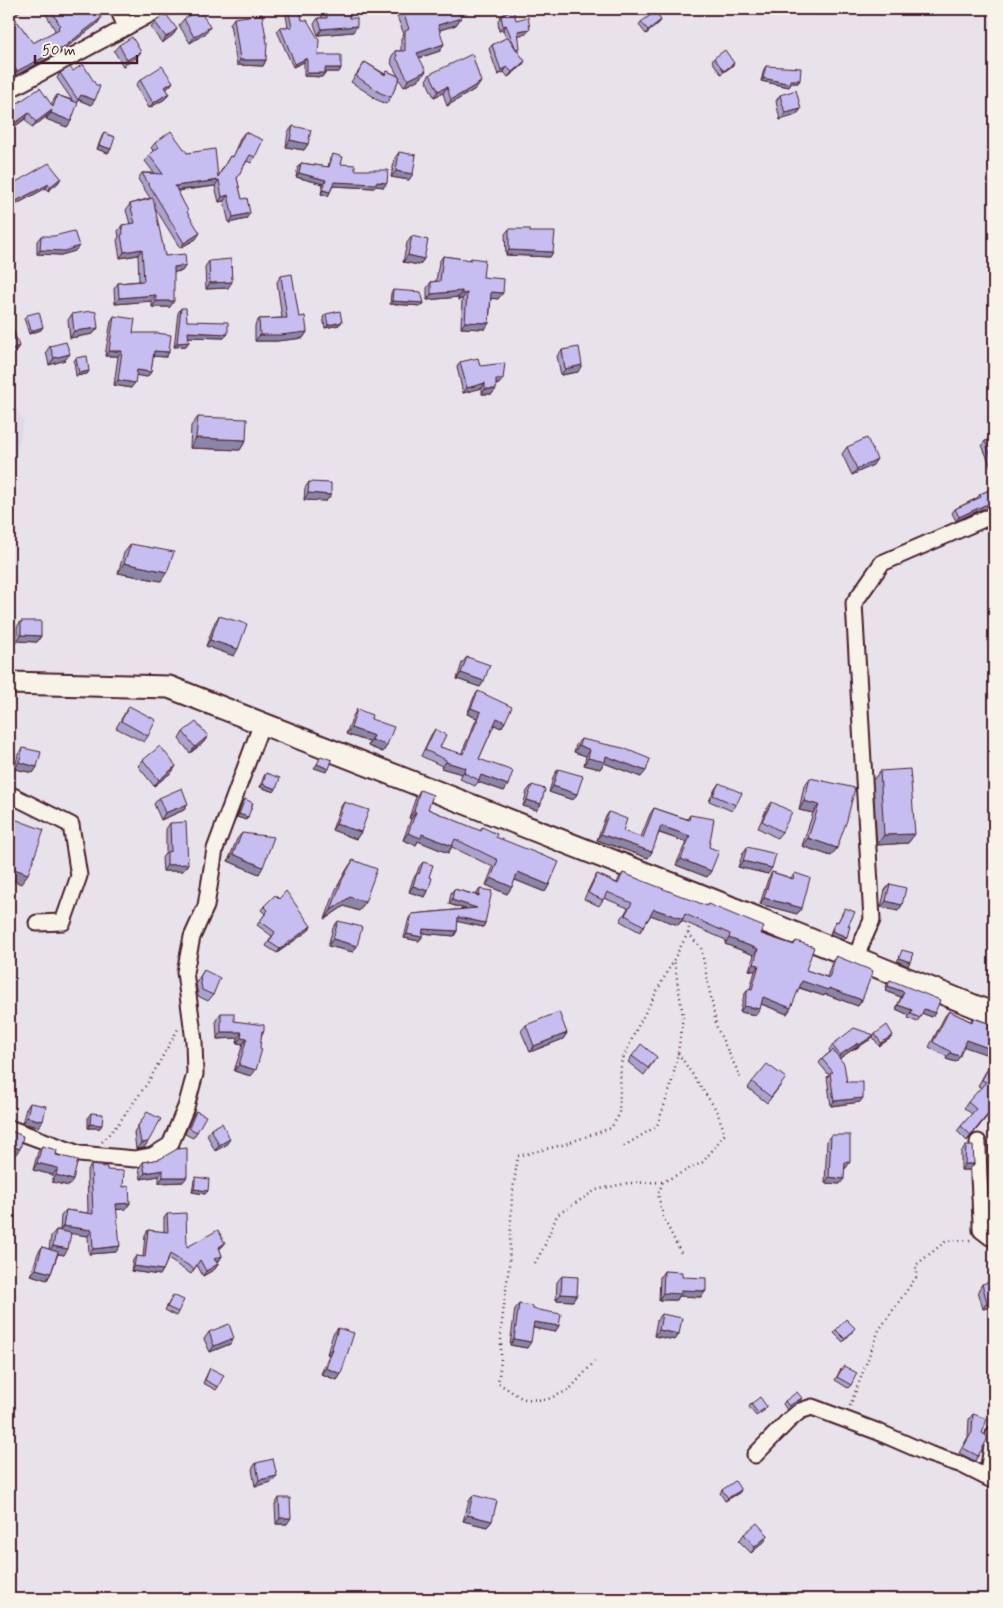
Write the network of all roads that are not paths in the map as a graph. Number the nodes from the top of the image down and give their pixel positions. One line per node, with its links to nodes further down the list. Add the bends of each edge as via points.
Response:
1 (118, 9): 3 (street)
2 (160, 9): 3 (street)
3 (126, 27): 4 (street)
4 (9, 90)
5 (986, 518): 10 (street, via 882,564 854,603 872,920)
6 (9, 683): 7 (main road, via 169,687)
7 (262, 724): 10 (main road); 12 (street, via 215,849 206,906 192,937 185,972 195,1074 170,1145 152,1156 135,1159 79,1154)
8 (9, 794): 9 (street, via 71,825 79,876 63,922)
9 (38, 923)
10 (855, 958): 11 (main road)
11 (994, 1014)
12 (9, 1128)
13 (978, 1142): 14 (street, via 981,1230)
14 (992, 1238)
15 (994, 1434): 17 (street, via 989,1466)
16 (755, 1455): 17 (street, via 788,1420 812,1407 962,1465)
17 (992, 1480)

